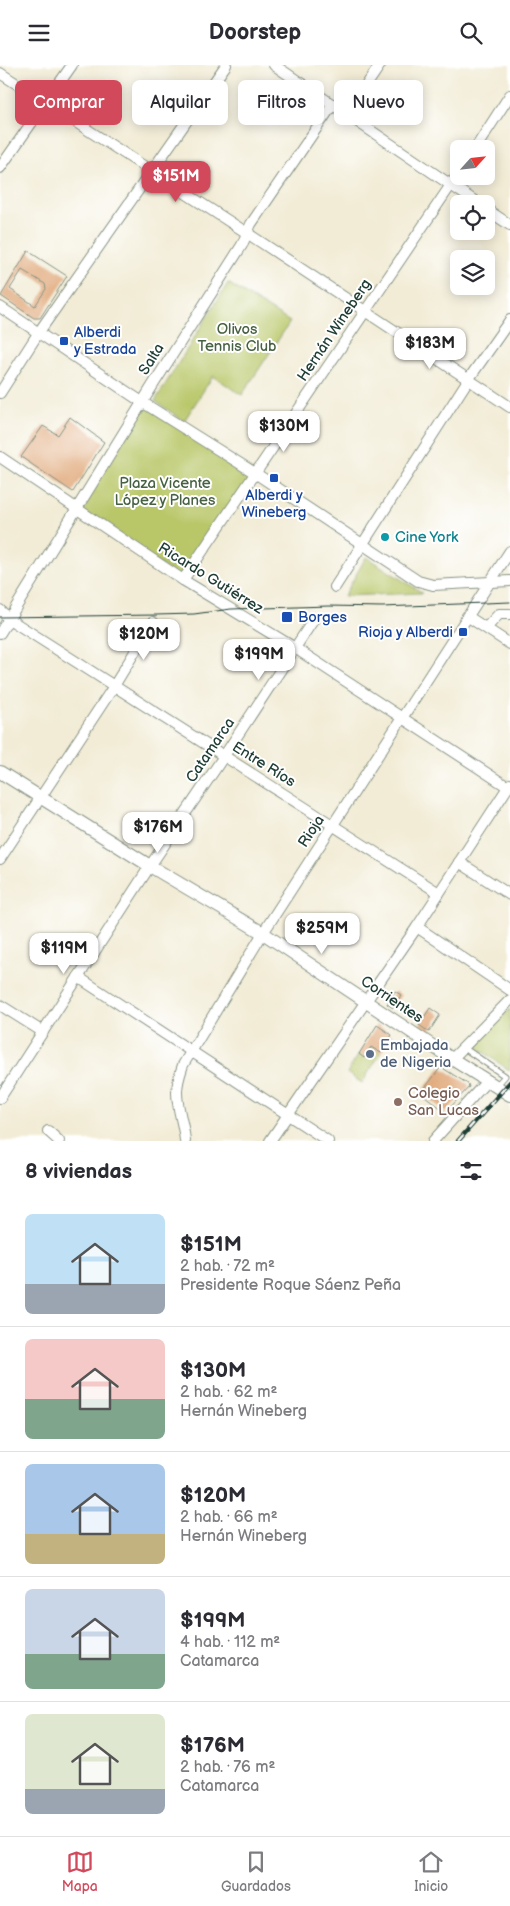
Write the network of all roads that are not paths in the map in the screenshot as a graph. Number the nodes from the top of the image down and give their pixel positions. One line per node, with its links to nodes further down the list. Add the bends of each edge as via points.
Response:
1 (72, 65): 6 (street)
2 (226, 65): 16 (street)
3 (274, 65): 10 (street)
4 (380, 65): 7 (street)
5 (0, 73): 8 (street)
6 (61, 80)
7 (370, 80)
8 (15, 82)
9 (510, 95): 14 (street)
10 (333, 104): 22 (street, Salta)
11 (30, 125): 15 (street)
12 (80, 125): 16 (street)
13 (364, 125): 17 (street)
14 (480, 140)
15 (0, 168)
16 (152, 173): 22 (street); 26 (street)
17 (450, 184)
18 (451, 185): 19 (street); 24 (street, Hernán Wineberg)
19 (466, 195)
20 (495, 215): 21 (street)
21 (510, 225)
22 (247, 233): 24 (street); 29 (street, Salta)
23 (0, 307): 26 (street)
24 (364, 312): 27 (street); 32 (street, Hernán Wineberg)
25 (510, 320): 27 (street)
26 (39, 333): 28 (street); 29 (street)
27 (468, 380): 30 (street); 34 (street)
28 (0, 393)
29 (142, 402): 32 (street); 33 (street, Salta)
30 (510, 407)
31 (0, 457): 33 (street, Ricardo Gutiérrez)
32 (255, 473): 34 (street); 36 (street, Hernán Wineberg)
33 (77, 509): 36 (street, Ricardo Gutiérrez); 43 (street, Salta)
34 (361, 545): 37 (street, via 418,581 433,585); 39 (street)
35 (510, 551): 37 (street, Rioja)
36 (183, 580): 49 (street, Ricardo Gutiérrez)
37 (490, 581): 38 (street); 42 (street, Rioja)
38 (510, 581)
39 (334, 587)
40 (0, 610): 43 (street, Entre Ríos)
41 (510, 614): 46 (street, via 499,614)
42 (467, 616): 46 (street); 51 (street, Rioja)
43 (9, 619): 47 (street, Salta); 50 (street, Entre Ríos)
44 (314, 619): 49 (street, Catamarca)
45 (153, 622): 50 (street)
46 (487, 627): 48 (street)
47 (0, 633)
48 (510, 644)
49 (295, 648): 51 (street, Ricardo Gutiérrez); 52 (street, Catamarca)
50 (114, 687): 52 (street, Entre Ríos); 55 (street)
51 (402, 717): 54 (street, Ricardo Gutiérrez); 56 (street, Rioja)
52 (224, 756): 56 (street, Entre Ríos); 59 (street, Catamarca)
53 (0, 772): 55 (street, Corrientes)
54 (509, 785): 58 (street)
55 (40, 797): 57 (street); 59 (street, Corrientes)
56 (333, 825): 60 (street, Entre Ríos); 63 (street, Rioja)
57 (0, 859)
58 (460, 862): 60 (street); 61 (street)
59 (150, 866): 63 (street, Corrientes); 64 (street, Catamarca)
60 (439, 893): 62 (street)
61 (510, 895)
62 (417, 927): 65 (street); 67 (street)
63 (263, 933): 67 (street, Corrientes); 71 (street, Rioja)
64 (78, 977): 69 (street, Catamarca); 71 (street)
65 (510, 991)
66 (510, 1000): 70 (street)
67 (366, 1001): 72 (street, Corrientes); 76 (street)
68 (0, 1005): 69 (street)
69 (43, 1032): 75 (street, Catamarca)
70 (463, 1048): 72 (street); 73 (lane, via 505,1076)
71 (192, 1052): 76 (street); 79 (street, Rioja, via 177,1081 176,1095)
72 (452, 1059): 73 (street, Corrientes)
73 (491, 1084): 74 (street, Corrientes); 82 (street)
74 (510, 1095)
75 (0, 1098)
76 (288, 1115): 80 (street); 81 (street)
77 (48, 1131): 78 (street)
78 (59, 1141)
79 (185, 1141)
80 (270, 1141)
81 (328, 1141)
82 (433, 1141)

